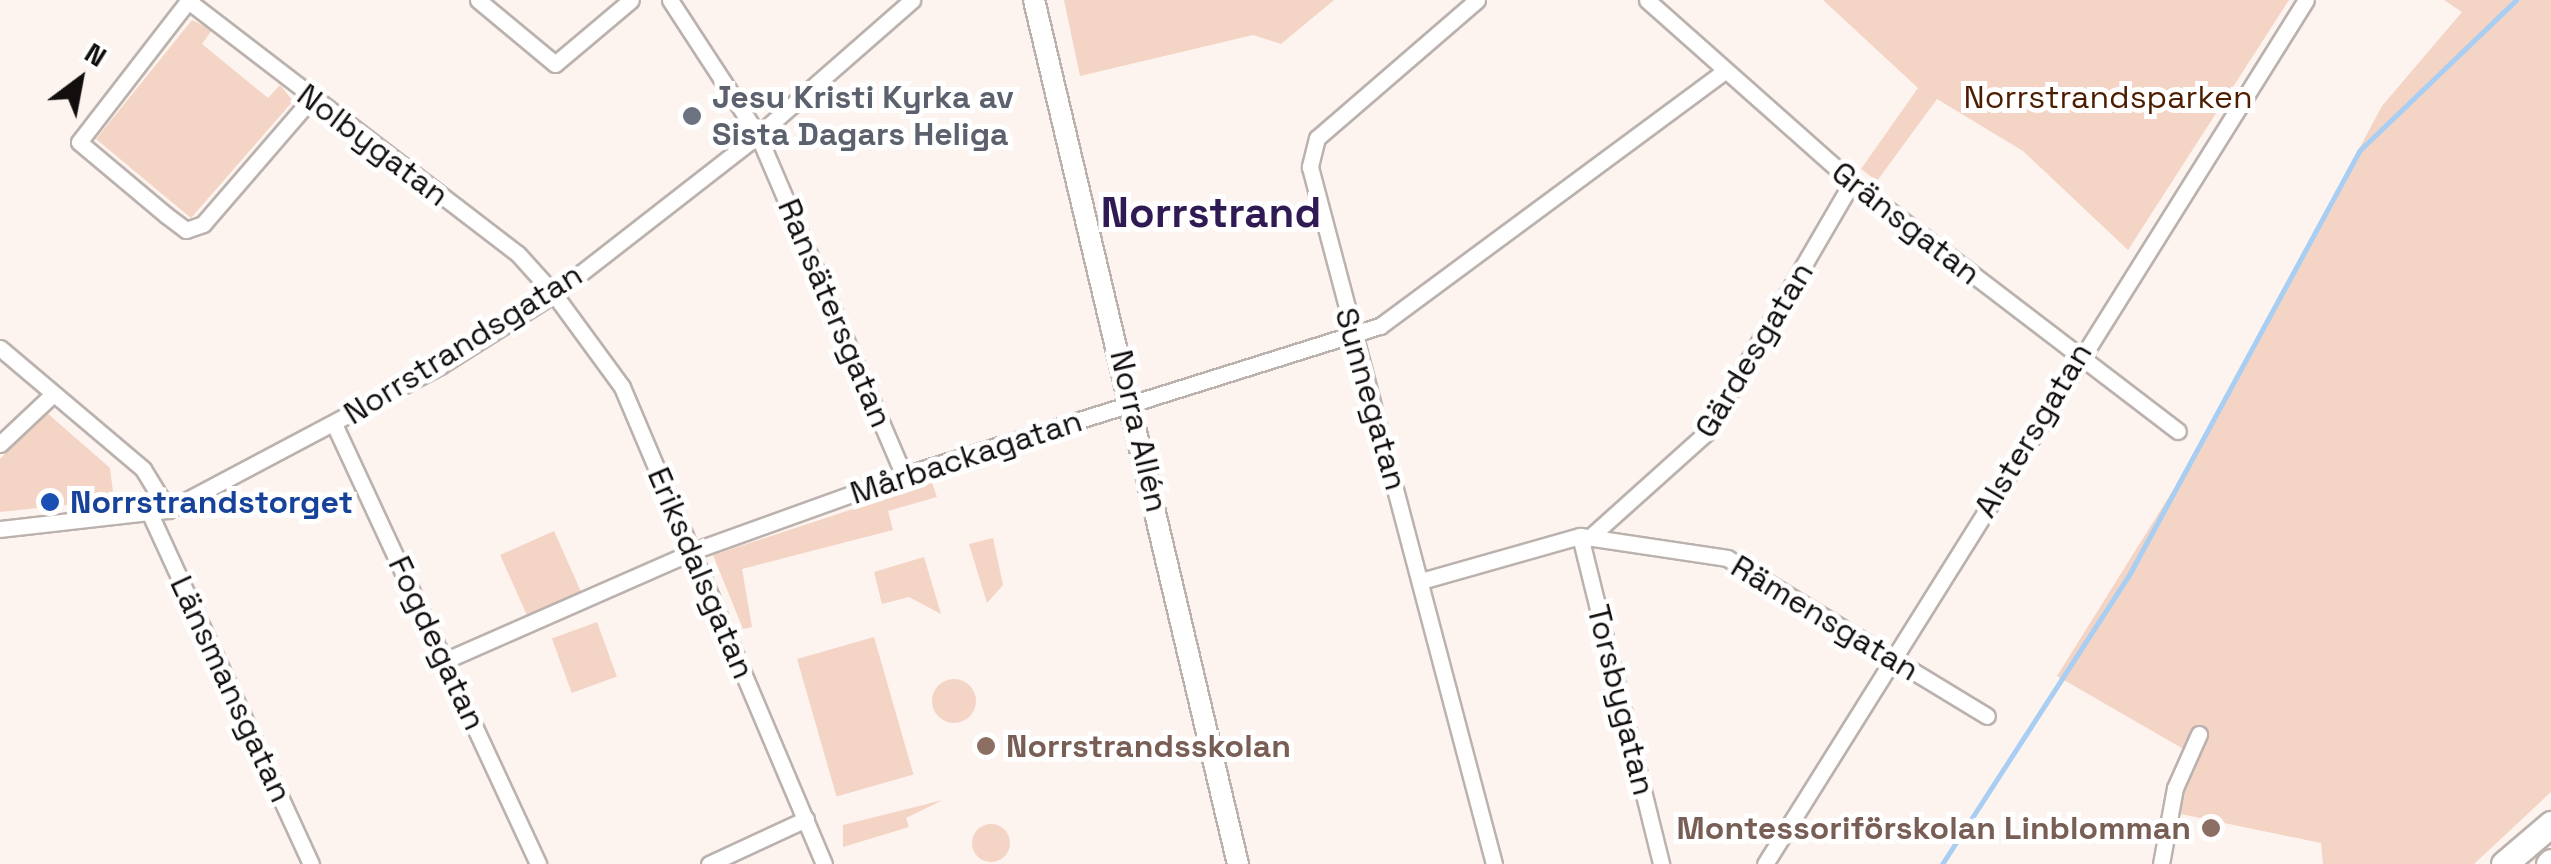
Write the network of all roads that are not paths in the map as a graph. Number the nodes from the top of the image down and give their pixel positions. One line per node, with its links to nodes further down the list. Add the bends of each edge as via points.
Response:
1 (478, 0): 2 (street, via 555,64)
2 (631, 0)
3 (670, 0): 12 (street, Ransätersgatan)
4 (912, 0): 12 (street, Norrstrandsgatan)
5 (1034, 0): 19 (street, Norra Allén)
6 (1477, 0): 15 (street, Sunnegatan, via 1334,122 1311,152)
7 (1648, 0): 10 (street, Gränsgatan)
8 (2306, 0): 17 (street, Alstersgatan)
9 (196, 3): 11 (street, Nolbygatan); 11 (street, via 79,142 186,230 203,224)
10 (1720, 74): 13 (street, Gränsgatan); 15 (street, Mårbackagatan, via 1410,307)
11 (311, 100): 14 (street, Nolbygatan, via 518,254)
12 (758, 135): 14 (street, Norrstrandsgatan); 23 (street, Ransätersgatan)
13 (1852, 182): 17 (street, Gränsgatan); 27 (street, Gärdesgatan, via 1698,444)
14 (554, 294): 20 (street, Norrstrandsgatan); 28 (street, Eriksdalsgatan, via 622,387)
15 (1353, 338): 19 (street, Mårbackagatan); 29 (street, Sunnegatan)
16 (0, 348): 18 (street)
17 (2078, 356): 21 (street, Gränsgatan); 30 (street, Alstersgatan)
18 (52, 394): 22 (street); 24 (street, via 143,470)
19 (1132, 404): 23 (street, Mårbackagatan); 40 (street, Norra Allén)
20 (334, 424): 24 (street, Norrstrandsgatan); 31 (street, Fogdegatan)
21 (2178, 432)
22 (0, 444)
23 (904, 474): 28 (street, Mårbackagatan)
24 (168, 510): 25 (street, Norrstrandsgatan)
25 (150, 514): 26 (street, Norrstrandsgatan); 36 (street, Länsmansgatan)
26 (0, 529)
27 (1585, 537): 29 (street, Rämensgatan); 30 (street, Rämensgatan, via 1727,558); 42 (street, Torsbygatan)
28 (696, 550): 31 (street, Mårbackagatan); 34 (street, Eriksdalsgatan)
29 (1421, 581): 41 (street, Sunnegatan)
30 (1896, 659): 32 (street, Rämensgatan); 43 (street, Alstersgatan)
31 (446, 660): 37 (street, Fogdegatan)
32 (1987, 716)
33 (2199, 734): 44 (street, via 2175,788)
34 (806, 819): 38 (street); 39 (street, Eriksdalsgatan)
35 (2551, 824): 45 (main road)
36 (311, 864)
37 (538, 864)
38 (709, 864)
39 (824, 864)
40 (1238, 864)
41 (1494, 864)
42 (1662, 864)
43 (1765, 864)
44 (2160, 864)
45 (2504, 864)

